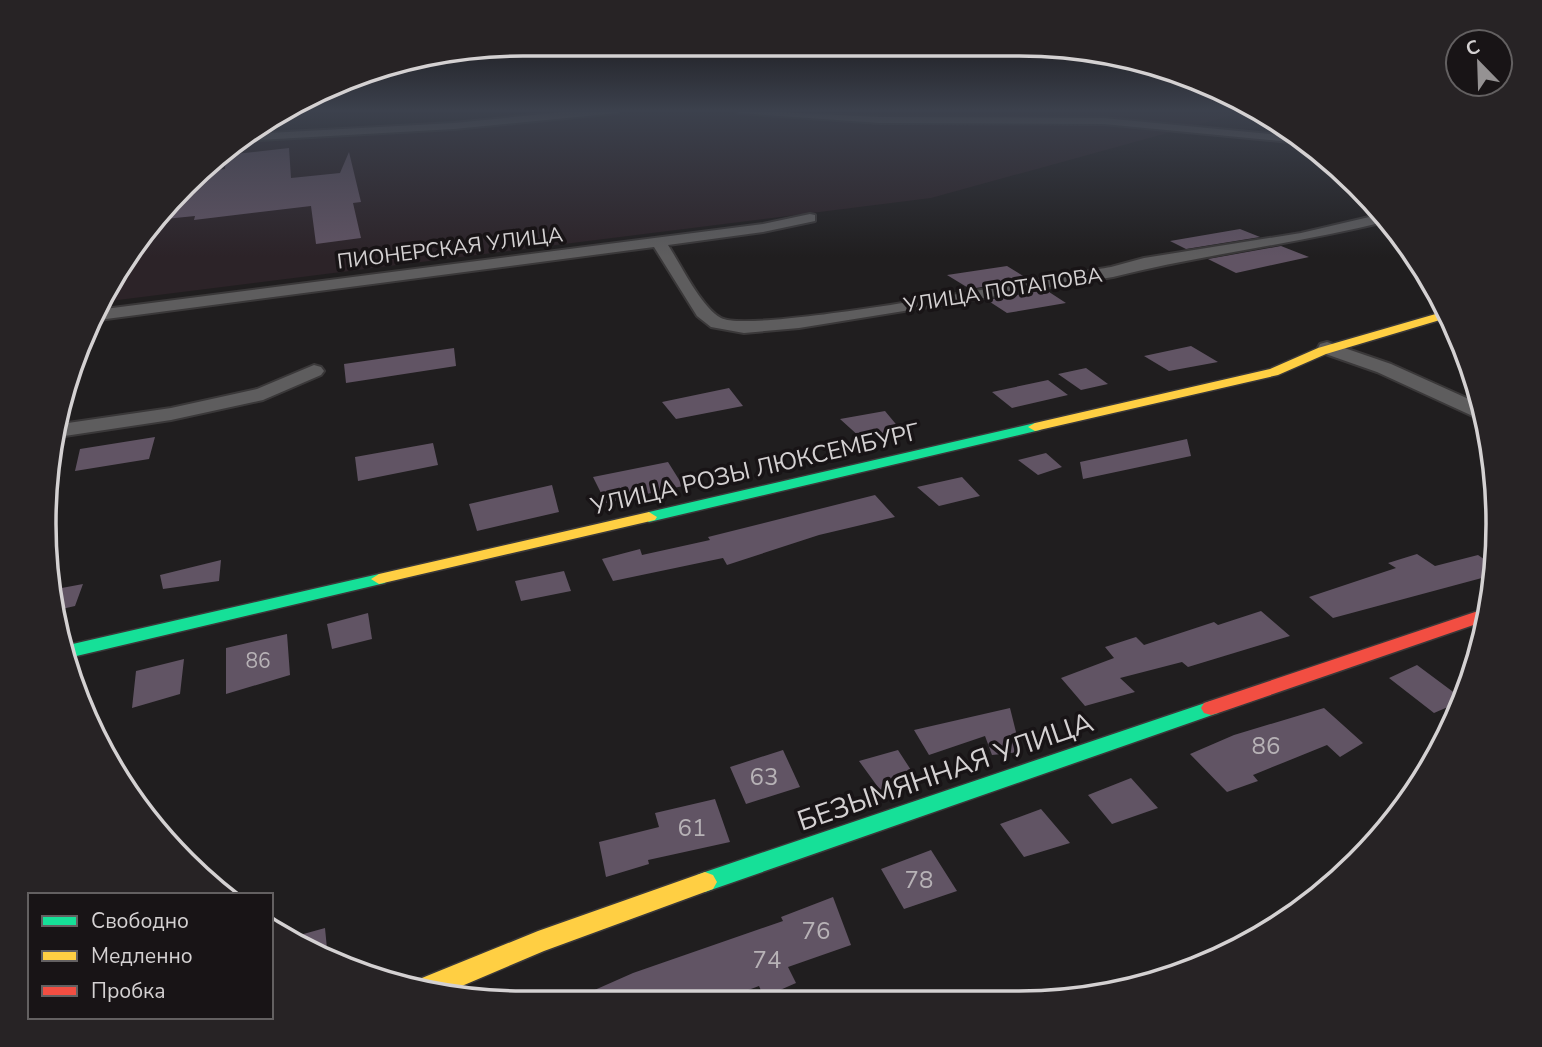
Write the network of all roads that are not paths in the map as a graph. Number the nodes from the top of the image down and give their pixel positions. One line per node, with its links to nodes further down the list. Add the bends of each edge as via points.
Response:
1 (810, 218): 3 (street, ПИОНЕРСКАЯ УЛИЦА)
2 (1374, 221): 3 (street, УЛИЦА ПОТАПОВА, via 1112,272 744,328 717,323 703,312)
3 (659, 242): 4 (street, ПИОНЕРСКАЯ УЛИЦА)
4 (105, 315)
5 (1437, 315): 6 (street, УЛИЦА РОЗЫ ЛЮКСЕМБУРГ)
6 (1327, 348): 8 (street); 11 (street, УЛИЦА РОЗЫ ЛЮКСЕМБУРГ, via 1274,372)
7 (314, 371): 9 (street, via 263,394)
8 (1471, 408)
9 (65, 430)
10 (1476, 617): 12 (street, БЕЗЫМЯННАЯ УЛИЦА, via 752,866)
11 (74, 650)
12 (440, 983)

